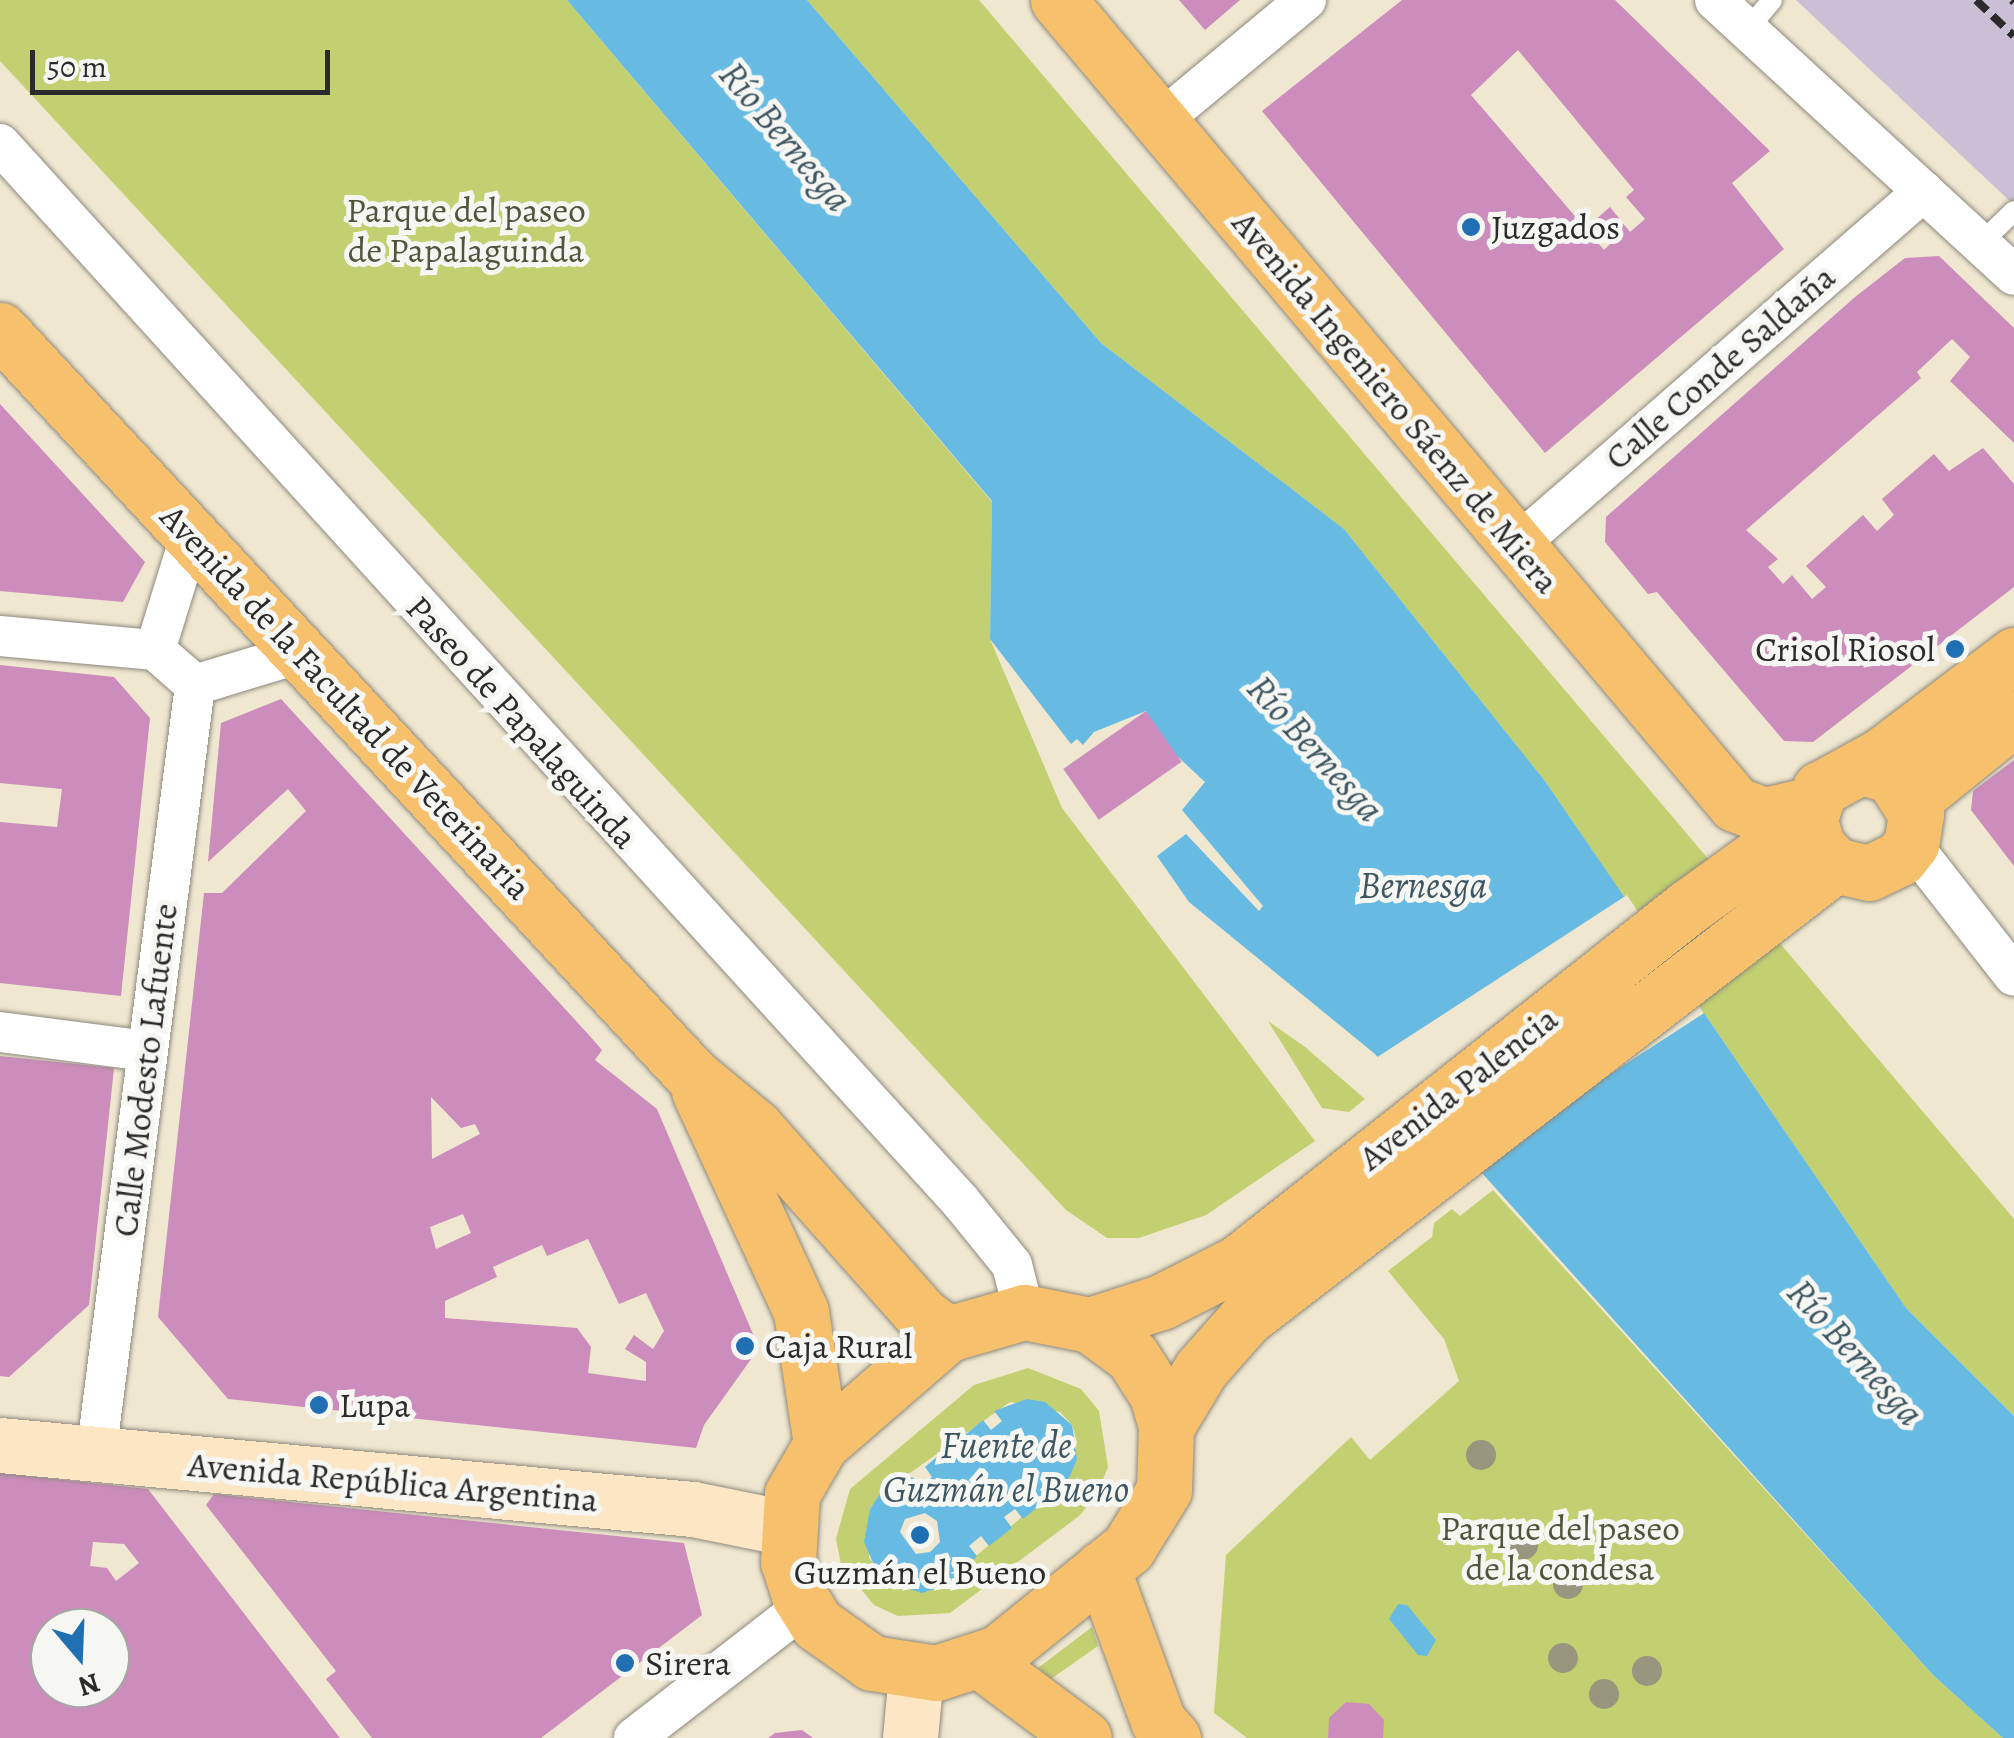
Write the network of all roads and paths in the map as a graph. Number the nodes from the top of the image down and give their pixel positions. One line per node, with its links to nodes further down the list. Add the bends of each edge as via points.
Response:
1 (1058, 0): 5 (main road, Avenida Ingeniero Sáenz de Miera)
2 (1306, 0): 5 (street)
3 (1715, 0): 4 (street)
4 (1760, 15): 7 (street)
5 (1160, 122): 13 (main road, Avenida Ingeniero Sáenz de Miera)
6 (0, 144): 30 (street, Paseo de Papalaguinda, via 962,1202 1012,1265)
7 (1924, 191): 9 (street); 13 (street, Calle Conde Saldaña)
8 (2014, 210): 9 (lane)
9 (1980, 244): 10 (street)
10 (2014, 275)
11 (0, 330): 12 (main road, Avenida de la Facultad de Veterinaria)
12 (192, 534): 15 (street); 16 (main road, Avenida de la Facultad de Veterinaria)
13 (1517, 544): 21 (main road, Avenida Ingeniero Sáenz de Miera)
14 (0, 636): 15 (street)
15 (155, 650): 18 (street)
16 (300, 652): 18 (street); 28 (main road, Avenida de la Facultad de Veterinaria)
17 (2014, 655): 20 (main road, Avenida Palencia)
18 (195, 685): 27 (street, Calle Modesto Lafuente)
19 (2014, 718): 22 (main road)
20 (1862, 767): 22 (main road, via 1892,776); 23 (main road, Avenida Palencia, via 1832,778)
21 (1735, 804): 23 (main road); 24 (main road)
22 (1912, 822): 23 (main road, via 1886,868 1851,872); 25 (street)
23 (1819, 829): 24 (main road, Avenida Palencia); 29 (main road, Avenida Palencia, via 1721,950)
24 (1707, 893): 29 (main road, Avenida Palencia)
25 (2014, 976)
26 (0, 1032): 27 (street)
27 (146, 1050): 36 (street, Calle Modesto Lafuente)
28 (692, 1075): 32 (main road, Avenida de la Facultad de Veterinaria, via 755,1127 923,1316); 35 (main road, Avenida de la Facultad de Veterinaria, via 801,1312)
29 (1406, 1160): 31 (main road, Avenida Palencia, via 1238,1263 1161,1302); 33 (main road, Avenida Palencia, via 1246,1318 1201,1369)
30 (1024, 1312): 31 (main road); 32 (main road)
31 (1090, 1326): 33 (main road, via 1132,1356 1157,1395)
32 (948, 1334): 35 (main road)
33 (1166, 1427): 38 (main road, via 1164,1490 1128,1548)
34 (0, 1444): 36 (street, Avenida República Argentina)
35 (821, 1444): 37 (main road, via 792,1494)
36 (96, 1455): 37 (street, Avenida República Argentina, via 693,1509)
37 (786, 1528): 39 (main road, via 788,1562)
38 (1102, 1568): 40 (main road); 45 (main road, via 1158,1721)
39 (805, 1606): 41 (main road, via 842,1646 890,1670); 42 (street)
40 (982, 1662): 41 (main road); 44 (main road)
41 (916, 1673): 43 (street)
42 (634, 1738)
43 (910, 1738)
44 (1084, 1738)
45 (1173, 1738)

